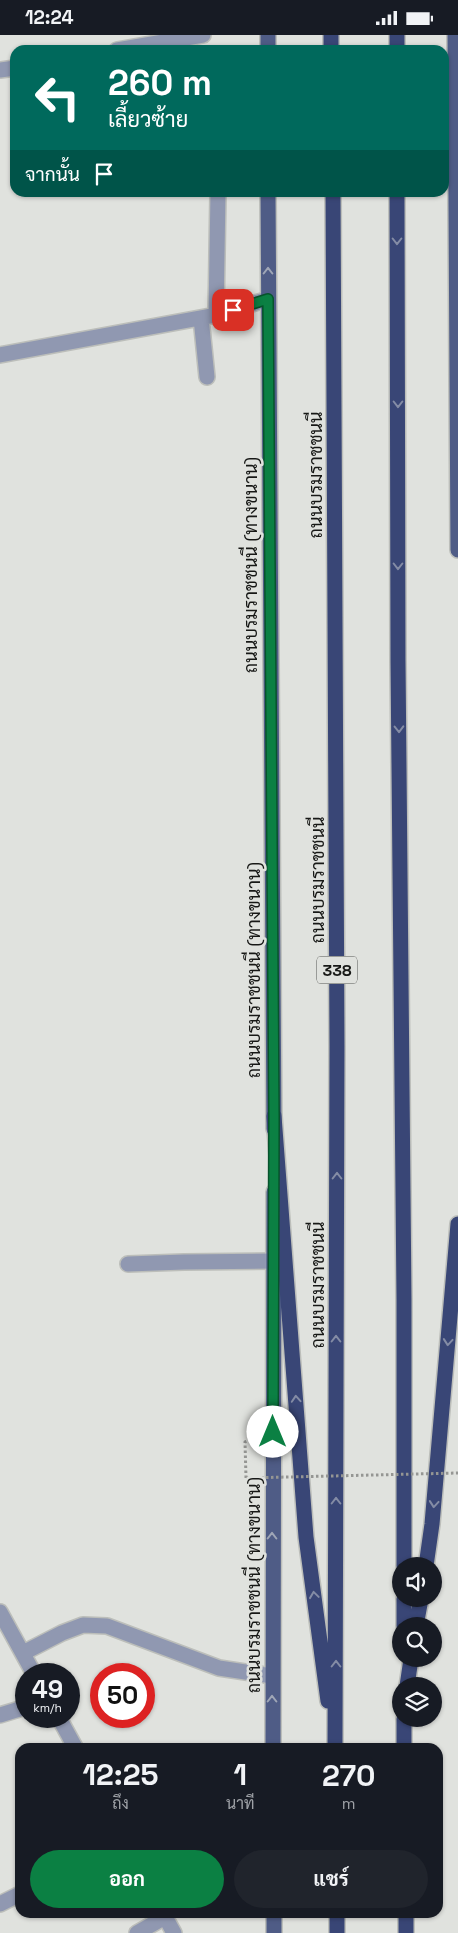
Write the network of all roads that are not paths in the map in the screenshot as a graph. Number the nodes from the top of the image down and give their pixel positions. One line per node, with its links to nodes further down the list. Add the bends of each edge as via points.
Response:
1 (203, 35): 3 (street)
2 (455, 35): 12 (main road)
3 (139, 41)
4 (218, 197): 9 (street)
5 (268, 197): 8 (main road, ถนนบรมราชชนนี (ทางขนาน), one-way to 5)
6 (333, 197): 32 (highway, ถนนบรมราชชนนี / 338, one-way to 6, via 337,1027)
7 (397, 197): 19 (highway, one-way to 19)
8 (268, 299): 9 (street); 15 (main road, ถนนบรมราชชนนี (ทางขนาน))
9 (208, 316): 10 (street); 11 (street)
10 (0, 355)
11 (207, 377)
12 (457, 468): 13 (main road)
13 (458, 526): 14 (main road)
14 (458, 551)
15 (274, 1116): 17 (main road, ถนนบรมราชชนนี (ทางขนาน)); 31 (highway, one-way to 15, via 306,1537)
16 (458, 1223): 20 (highway, one-way to 20)
17 (273, 1261): 18 (street); 24 (main road, ถนนบรมราชชนนี (ทางขนาน), one-way to 17)
18 (128, 1265)
19 (404, 1557)
20 (427, 1557)
21 (0, 1611): 22 (street)
22 (23, 1653): 23 (street); 24 (street, via 83,1625 107,1626 219,1668)
23 (28, 1663)
24 (272, 1676): 30 (main road, ถนนบรมราชชนนี (ทางขนาน), one-way to 24)
25 (15, 1710): 26 (street)
26 (0, 1715)
27 (404, 1727): 33 (highway)
28 (65, 1728): 29 (street)
29 (73, 1743)
30 (273, 1743)
31 (334, 1743)
32 (335, 1743)
33 (404, 1743)
34 (15, 1896): 35 (street)
35 (0, 1904)
36 (160, 1918): 41 (street)
37 (166, 1918): 42 (street)
38 (274, 1918): 43 (main road)
39 (337, 1918): 44 (highway)
40 (406, 1918): 45 (highway)
41 (137, 1933)
42 (174, 1933)
43 (274, 1933)
44 (337, 1933)
45 (406, 1933)

